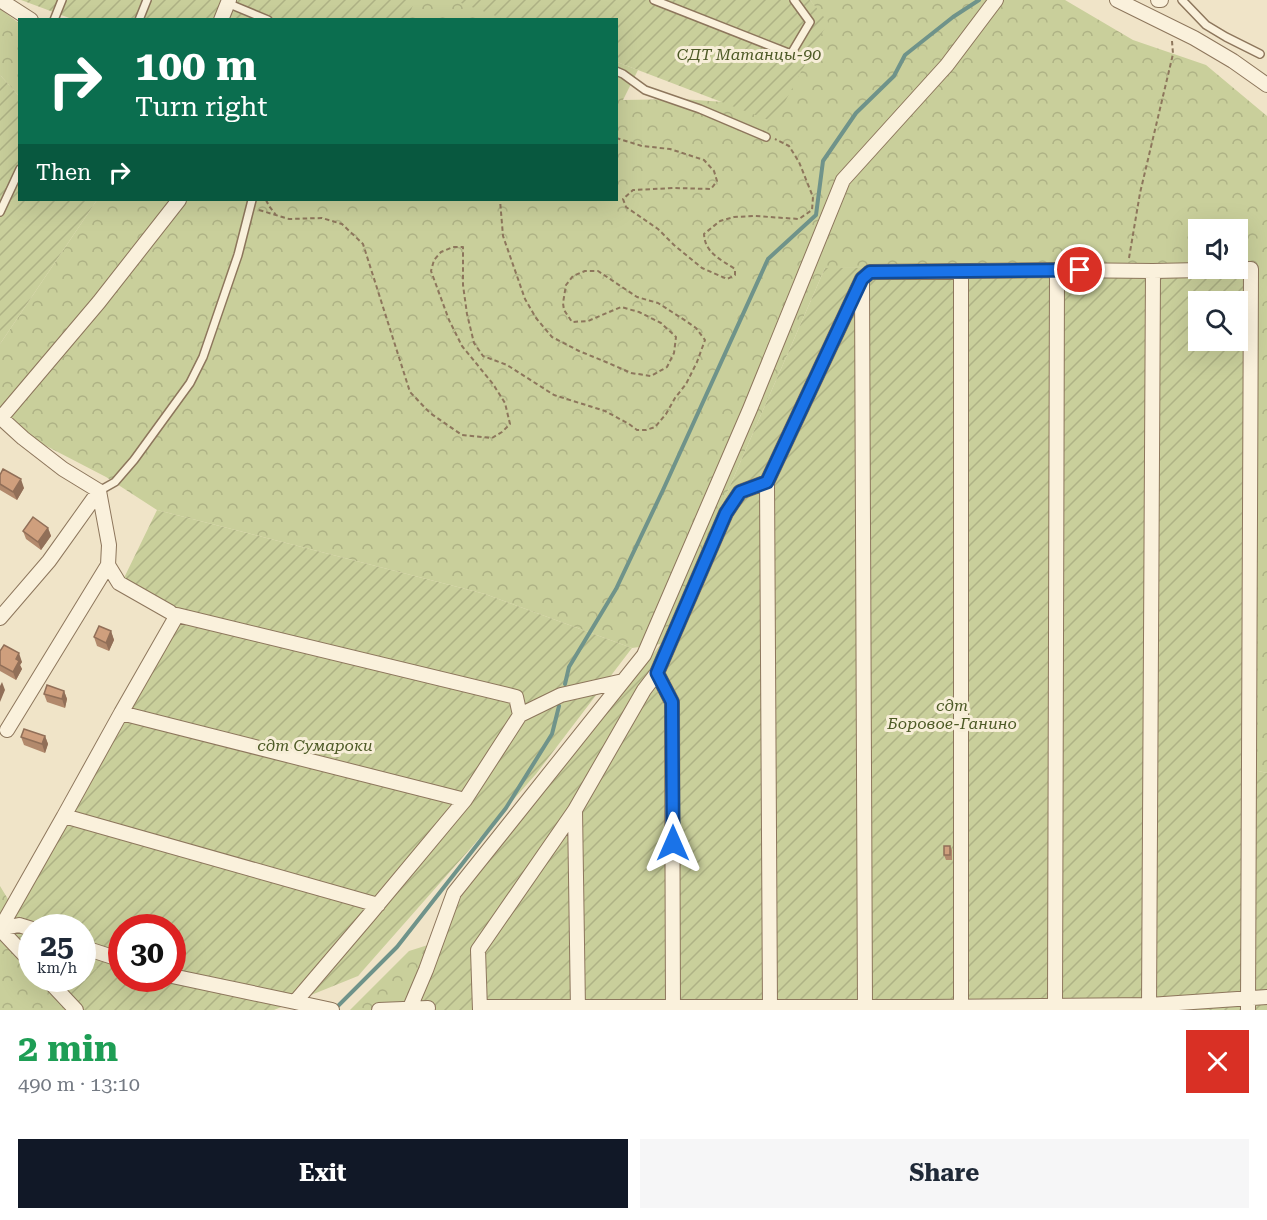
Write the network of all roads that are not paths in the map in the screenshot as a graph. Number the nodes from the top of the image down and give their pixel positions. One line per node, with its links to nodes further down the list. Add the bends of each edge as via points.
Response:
1 (0, 0): 10 (street)
2 (62, 0): 11 (lane)
3 (147, 0): 12 (lane)
4 (794, 0): 8 (lane, via 810,22 791,54)
5 (996, 0): 34 (street, via 947,65 843,180 644,655)
6 (1117, 0): 17 (street, via 1212,48)
7 (1182, 0): 15 (lane, via 1206,25)
8 (658, 1)
9 (228, 2): 13 (street); 14 (lane)
10 (28, 18)
11 (55, 18)
12 (140, 18)
13 (222, 18)
14 (264, 18)
15 (1260, 54)
16 (618, 72): 18 (lane, via 645,90)
17 (1267, 85)
18 (766, 138)
19 (18, 173): 22 (lane)
20 (178, 201): 27 (street)
21 (251, 203): 29 (lane, via 224,300 190,383 134,460 115,482)
22 (0, 212)
23 (1057, 270): 24 (street); 25 (street); 56 (street)
24 (1153, 271): 49 (street, via 1251,269); 57 (street)
25 (961, 272): 26 (street, via 870,272); 55 (street)
26 (862, 279): 28 (street); 58 (street)
27 (0, 418): 29 (street, via 63,470)
28 (767, 482): 33 (street, via 740,492 726,513); 54 (street)
29 (99, 491): 30 (street, via 109,545); 32 (street, via 49,561)
30 (108, 565): 31 (street, via 119,583); 37 (street)
31 (170, 612)
32 (0, 618)
33 (657, 673): 39 (street); 53 (street, via 672,702)
34 (623, 681): 36 (street, via 561,695); 62 (street, via 454,893)
35 (121, 713): 36 (street, via 177,615 516,697); 38 (street); 40 (street)
36 (520, 715): 38 (street)
37 (7, 730)
38 (465, 800): 41 (street)
39 (575, 810): 51 (street, via 478,950); 52 (street)
40 (64, 816): 41 (street); 43 (street)
41 (378, 905): 48 (street)
42 (18, 925): 43 (street)
43 (0, 929): 44 (street)
44 (18, 948)
45 (186, 978): 48 (street)
46 (59, 992): 59 (street)
47 (1267, 997): 49 (street)
48 (295, 1002): 60 (street)
49 (1248, 1004): 57 (street)
50 (428, 1008): 62 (street)
51 (480, 1008): 52 (street)
52 (578, 1008): 53 (street)
53 (673, 1008): 54 (street)
54 (770, 1008): 58 (street)
55 (961, 1008): 56 (street); 58 (street)
56 (1055, 1008): 57 (street)
57 (1149, 1008)
58 (865, 1009)
59 (76, 1010)
60 (332, 1010)
61 (379, 1010): 62 (street)
62 (409, 1010)

